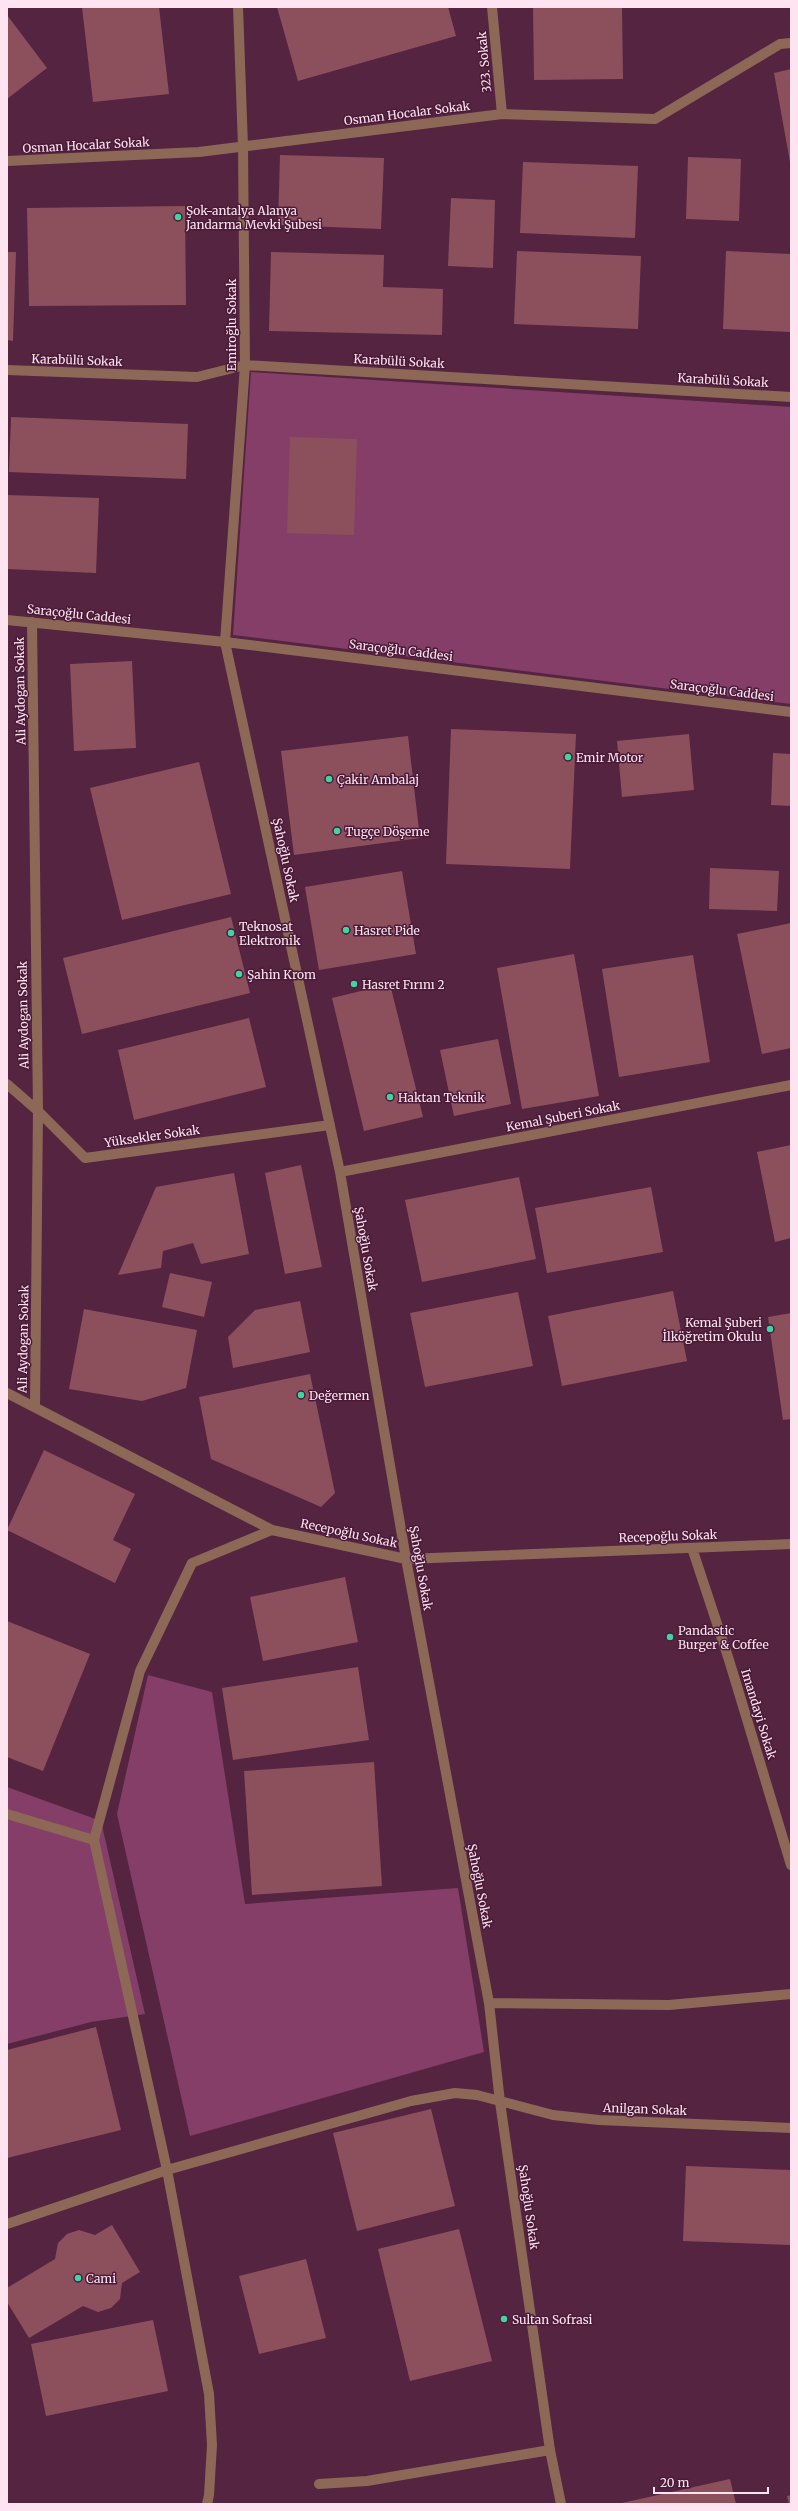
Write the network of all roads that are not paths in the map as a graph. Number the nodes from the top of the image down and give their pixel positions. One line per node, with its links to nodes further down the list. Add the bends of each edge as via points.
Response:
1 (238, 7): 5 (street, Emiroğlu Sokak)
2 (492, 7): 4 (street, 323. Sokak)
3 (791, 43): 4 (street, Osman Hocalar Sokak, via 780,44 656,120)
4 (502, 114): 5 (street, Osman Hocalar Sokak)
5 (243, 147): 6 (street, Osman Hocalar Sokak, via 199,152); 7 (street, Emiroğlu Sokak)
6 (7, 161)
7 (245, 365): 8 (street, Karabülü Sokak, via 197,377); 9 (street, Karabülü Sokak); 12 (street, Emiroğlu Sokak)
8 (7, 370)
9 (791, 397)
10 (7, 620): 11 (street, Saraçoğlu Caddesi)
11 (32, 622): 12 (street, Saraçoğlu Caddesi); 16 (street, Ali Aydogan Sokak)
12 (225, 642): 13 (street, Saraçoğlu Caddesi); 17 (street, Şahoğlu Sokak)
13 (791, 712)
14 (7, 1084): 16 (street, Yüksekler Sokak)
15 (791, 1085): 18 (street, Kemal Şuberi Sokak)
16 (38, 1110): 17 (street, Yüksekler Sokak, via 85,1158); 20 (street, Ali Aydogan Sokak)
17 (330, 1125): 18 (street, Şahoğlu Sokak)
18 (340, 1172): 24 (street, Şahoğlu Sokak)
19 (7, 1393): 20 (street, Recepoğlu Sokak)
20 (35, 1407): 21 (street, Recepoğlu Sokak)
21 (272, 1530): 24 (street, Recepoğlu Sokak); 26 (street, via 192,1562 140,1671)
22 (791, 1544): 23 (street, Recepoğlu Sokak)
23 (692, 1548): 24 (street, Recepoğlu Sokak); 27 (street, Imandayi Sokak)
24 (406, 1559): 29 (street, Şahoğlu Sokak)
25 (7, 1814): 26 (street)
26 (94, 1840): 32 (street)
27 (791, 1865)
28 (791, 1994): 29 (street, via 669,2005)
29 (489, 2004): 30 (street, Şahoğlu Sokak)
30 (500, 2102): 31 (street, Anilgan Sokak, via 553,2115 599,2120); 32 (street, Anilgan Sokak, via 477,2095 455,2093 411,2101); 34 (street, Şahoğlu Sokak)
31 (791, 2128)
32 (167, 2170): 33 (street, Anilgan Sokak); 36 (street, via 210,2394 212,2445 209,2495)
33 (7, 2224)
34 (550, 2450): 35 (street, via 367,2481); 37 (street, Şahoğlu Sokak)
35 (319, 2484)
36 (206, 2504)
37 (561, 2504)

